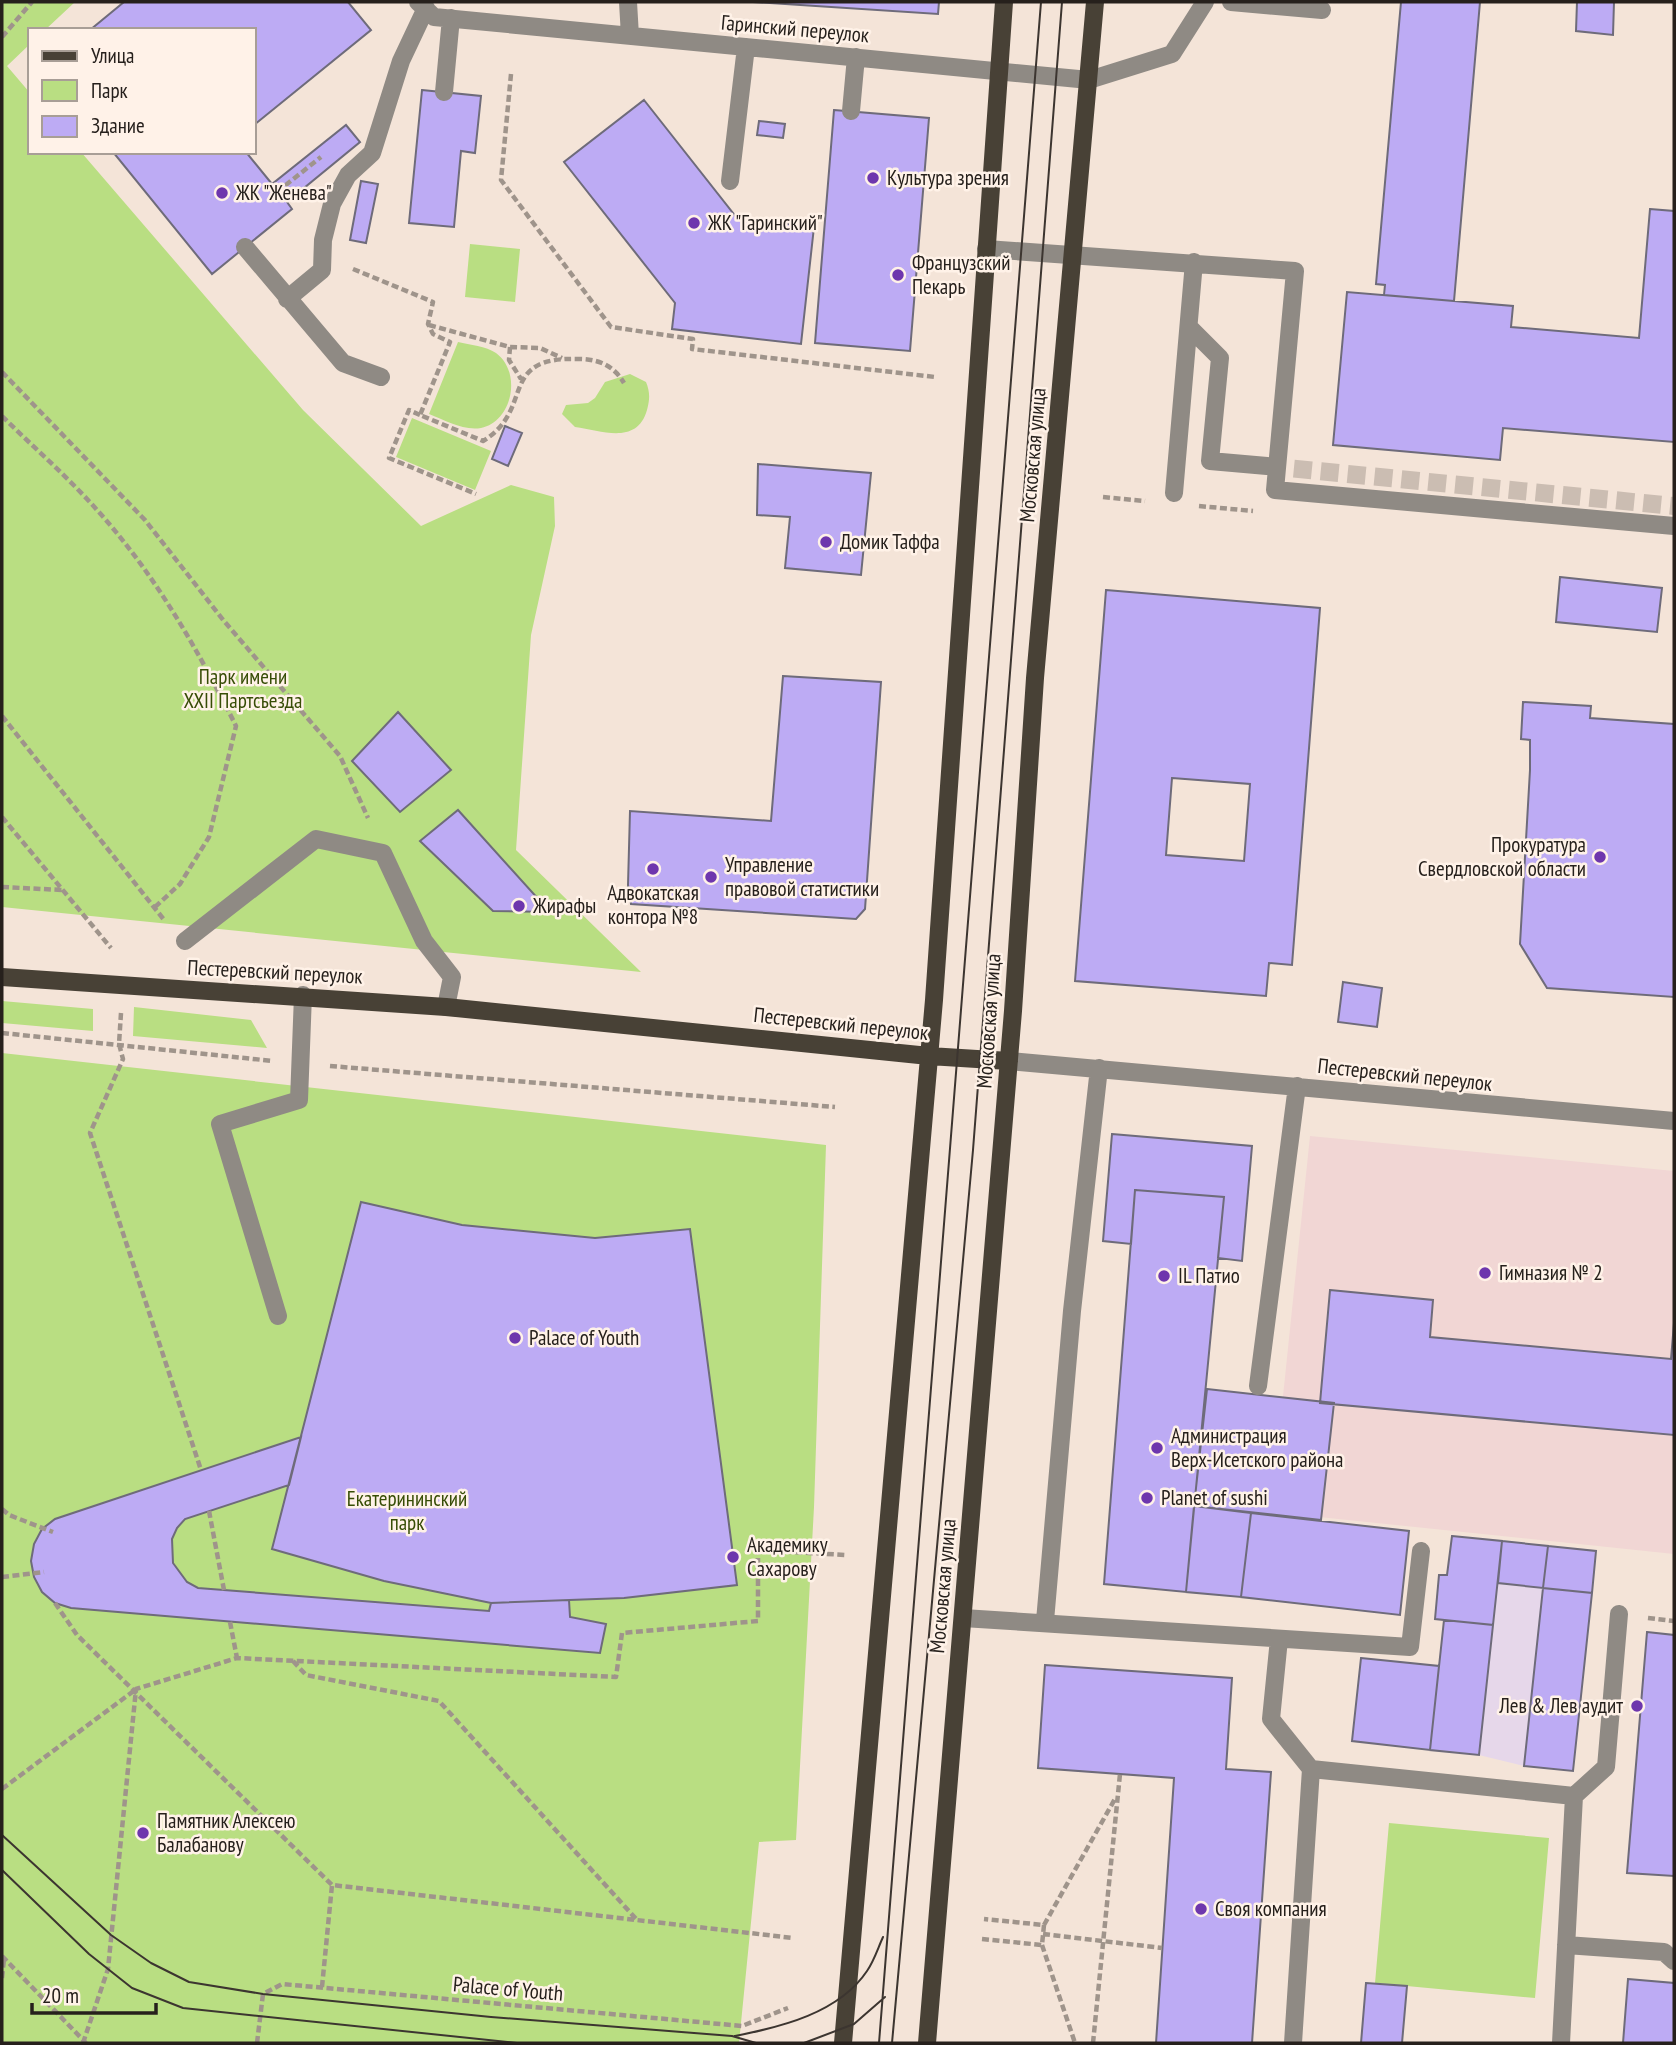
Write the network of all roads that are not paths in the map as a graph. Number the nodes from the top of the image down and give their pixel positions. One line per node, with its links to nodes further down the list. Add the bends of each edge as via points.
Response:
1 (628, 2): 9 (street)
2 (1004, 2): 12 (main road)
3 (1096, 2): 13 (main road, Московская улица)
4 (1205, 2): 13 (street, via 1172,54)
5 (1231, 2): 7 (street)
6 (422, 5): 8 (street, Гаринский переулок, via 434,17); 21 (street, via 372,153 348,175 332,204 322,270)
7 (1322, 10)
8 (451, 19): 9 (street, Гаринский переулок); 14 (street)
9 (629, 36): 10 (street, Гаринский переулок)
10 (746, 47): 11 (street, Гаринский переулок); 16 (street)
11 (856, 57): 12 (street, Гаринский переулок); 15 (street)
12 (999, 71): 13 (street, Гаринский переулок); 18 (main road)
13 (1089, 80): 19 (main road, Московская улица)
14 (444, 92)
15 (851, 111)
16 (730, 181)
17 (245, 247): 21 (street)
18 (986, 249): 19 (street); 31 (main road)
19 (1075, 254): 20 (street); 32 (main road, Московская улица, via 1035,678)
20 (1195, 262): 22 (street); 26 (street, via 1295,271 1275,490)
21 (287, 299): 23 (street, via 343,363)
22 (1189, 327): 24 (street, via 1220,358 1210,461); 25 (street)
23 (381, 377)
24 (1267, 466)
25 (1174, 493)
26 (1674, 526)
27 (185, 941): 30 (street, via 316,839 383,853 424,941 452,977)
28 (2, 977): 29 (main road, Пестеревский переулок)
29 (303, 995): 30 (main road, Пестеревский переулок); 36 (street, via 299,1100 220,1124)
30 (446, 1007): 31 (main road, Пестеревский переулок)
31 (929, 1056): 32 (main road, Пестеревский переулок); 47 (main road)
32 (1009, 1061): 33 (street, Пестеревский переулок); 40 (main road, Московская улица)
33 (1099, 1068): 34 (street, Пестеревский переулок); 41 (street)
34 (1297, 1086): 35 (street, Пестеревский переулок); 37 (street)
35 (1674, 1121)
36 (278, 1316)
37 (1258, 1386)
38 (1421, 1551): 42 (street, via 1410,1647)
39 (1619, 1614): 44 (street, via 1606,1767)
40 (963, 1618): 41 (street); 48 (main road, Московская улица)
41 (1045, 1621): 42 (street)
42 (1279, 1639): 43 (street, via 1271,1719)
43 (1311, 1769): 44 (street); 49 (street)
44 (1574, 1796): 45 (street)
45 (1566, 1945): 46 (street, via 1664,1952); 50 (street)
46 (1674, 1961)
47 (843, 2043)
48 (927, 2043)
49 (1293, 2043)
50 (1561, 2043)

